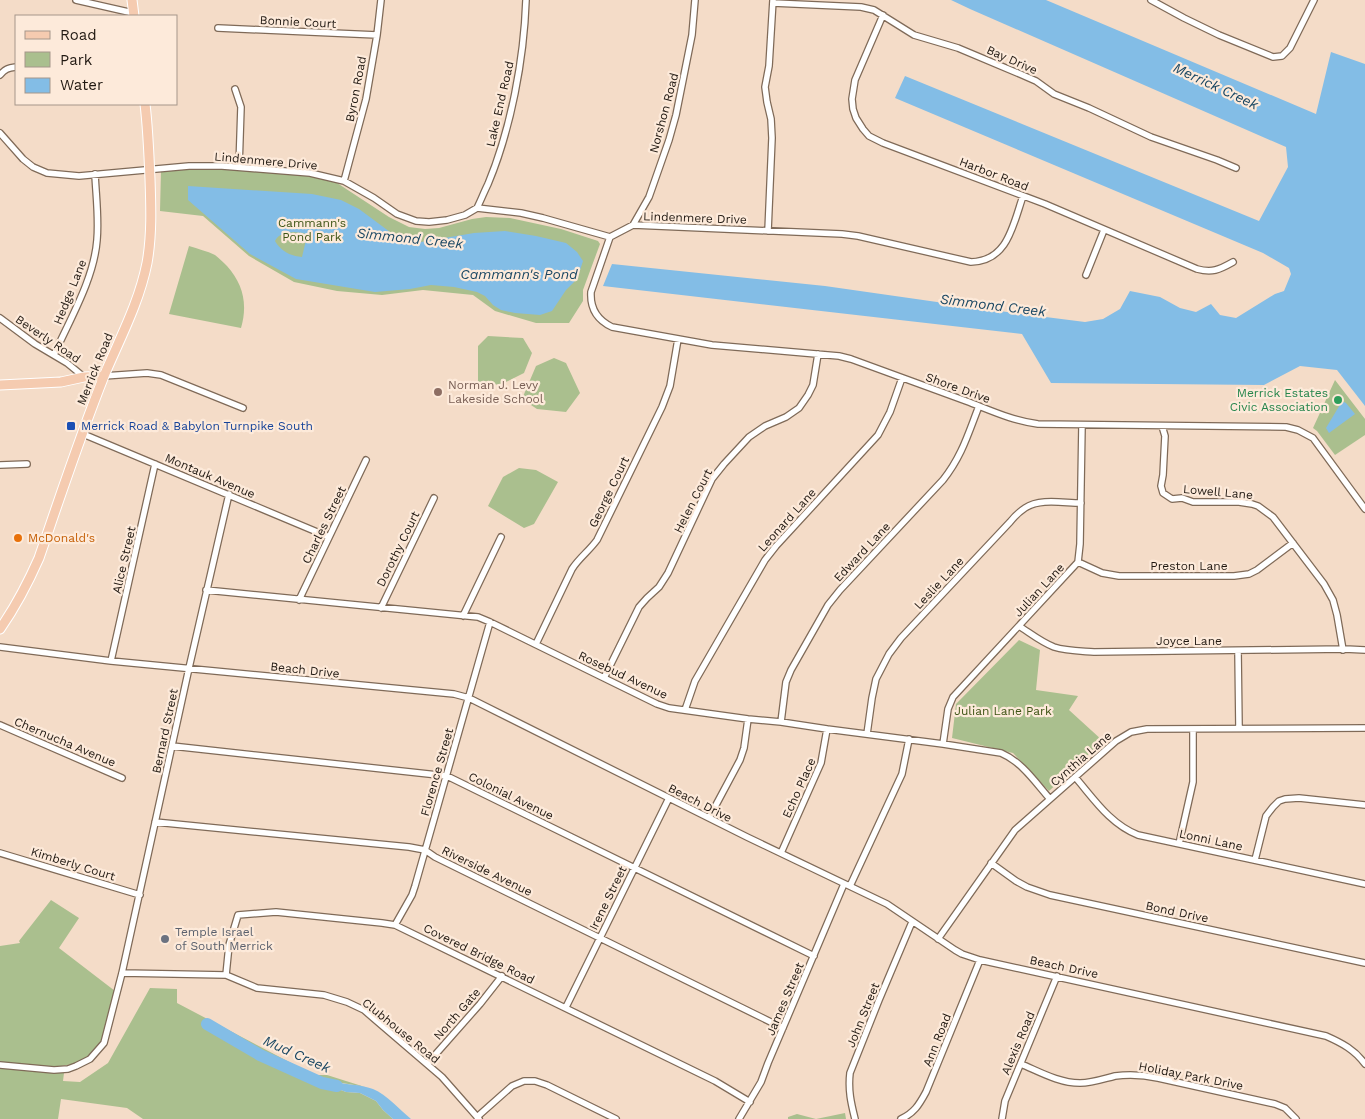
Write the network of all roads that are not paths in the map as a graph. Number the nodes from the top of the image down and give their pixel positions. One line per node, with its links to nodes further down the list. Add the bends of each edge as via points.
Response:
1 (76, 0): 9 (street)
2 (132, 0): 9 (main road)
3 (381, 0): 12 (street, Byron Road)
4 (526, 0): 24 (street, Lake End Road, via 521,57 505,136)
5 (695, 0): 25 (street, Norshon Road, via 689,54 676,115 649,197)
6 (1151, 0): 7 (street, via 1237,43 1273,57 1287,53)
7 (1314, 0)
8 (773, 1): 10 (street, Bay Drive, via 860,7); 27 (street, via 765,87 772,138)
9 (133, 15)
10 (883, 15): 19 (street, Bay Drive, via 914,35 958,48 1036,81 1054,94 1151,137); 23 (street, Harbor Road, via 852,92 853,109 863,129 883,143)
11 (218, 28): 12 (street, Bonnie Court)
12 (377, 35): 22 (street, Byron Road, via 366,99)
13 (15, 67): 14 (street)
14 (0, 75)
15 (235, 89): 18 (street, via 241,107)
16 (145, 105): 20 (main road, Merrick Road)
17 (0, 133): 21 (street, Lindenmere Drive, via 37,170 63,175)
18 (239, 167): 20 (street, Lindenmere Drive, via 189,166); 22 (street, Lindenmere Drive, via 310,173)
19 (1236, 168)
20 (150, 170): 21 (street, Lindenmere Drive); 35 (main road, Merrick Road, via 151,231 144,278)
21 (95, 174): 34 (street, Hedge Lane, via 98,233 94,262)
22 (344, 181): 24 (street, Lindenmere Drive, via 397,214 416,221 447,220)
23 (1023, 196): 26 (street, Harbor Road); 27 (street, Lindenmere Drive, via 1004,246 992,257 978,262 858,236)
24 (477, 208): 28 (street, via 521,213)
25 (633, 226): 27 (street, Lindenmere Drive); 28 (street, Lindenmere Drive)
26 (1104, 230): 29 (street, Harbor Road, via 1206,272); 30 (street)
27 (768, 231)
28 (610, 237): 32 (street, Shore Drive, via 591,292 592,307 598,317 612,327)
29 (1233, 262)
30 (1086, 275)
31 (0, 318): 34 (street, Beverly Road)
32 (678, 339): 33 (street, Shore Drive); 63 (street, George Court, via 670,386 662,407 597,540 572,569)
33 (818, 354): 37 (street, Shore Drive, via 850,359); 70 (street, Helen Court, via 813,385 798,408 749,437 712,479 668,573 639,608)
34 (54, 355): 36 (street, Beverly Road)
35 (104, 376): 36 (main road); 40 (street, via 161,375); 43 (main road, Merrick Road)
36 (84, 377): 38 (main road, via 61,382)
37 (902, 378): 39 (street, Shore Drive); 72 (street, Leonard Lane, via 878,435 764,560 695,681)
38 (0, 385)
39 (979, 406): 41 (street, Shore Drive, via 1027,422); 74 (street, Edward Lane, via 953,467 828,605 786,682)
40 (243, 408)
41 (1082, 425): 42 (street, Shore Drive); 50 (street, Julian Lane)
42 (1162, 426): 51 (street, Shore Drive, via 1286,427 1298,430 1313,438); 54 (street, Lowell Lane, via 1165,436 1161,486 1167,496 1193,502 1239,502 1258,506 1273,517)
43 (83, 434): 46 (street, Montauk Avenue); 62 (main road, Merrick Road, via 39,558)
44 (366, 460): 52 (street, Charles Street)
45 (27, 464): 47 (street)
46 (155, 464): 48 (street, Montauk Avenue); 68 (street, Alice Street)
47 (0, 465)
48 (229, 494): 52 (street, Montauk Avenue); 56 (street, Bernard Street)
49 (434, 498): 58 (street, Dorothy Court)
50 (1081, 503): 55 (street, Julian Lane); 80 (street, Leslie Lane, via 1043,502 1023,509 901,638 876,679)
51 (1365, 509)
52 (329, 537): 57 (street, Charles Street)
53 (501, 537): 59 (street)
54 (1294, 543): 55 (street, Preston Lane, via 1257,570 1234,576 1119,576 1102,573); 65 (street, Lowell Lane, via 1333,600)
55 (1078, 562): 61 (street, Julian Lane)
56 (206, 590): 57 (street, Rosebud Avenue); 69 (street, Bernard Street)
57 (299, 600): 58 (street, Rosebud Avenue)
58 (381, 608): 59 (street, Rosebud Avenue)
59 (463, 616): 60 (street, Rosebud Avenue)
60 (490, 622): 63 (street, Rosebud Avenue); 71 (street, Florence Street)
61 (1019, 626): 67 (street, Joyce Lane, via 1056,648 1070,650); 82 (street, Julian Lane, via 953,697)
62 (0, 629)
63 (536, 644): 70 (street, Rosebud Avenue)
64 (0, 647): 68 (street, Beach Drive)
65 (1343, 650): 66 (street, Joyce Lane); 67 (street, Joyce Lane)
66 (1365, 650)
67 (1238, 651): 77 (street)
68 (111, 661): 69 (street, Beach Drive)
69 (189, 668): 71 (street, Beach Drive); 83 (street, Bernard Street)
70 (604, 678): 72 (street, Rosebud Avenue, via 657,704)
71 (469, 698): 84 (street, Florence Street); 87 (street, Beach Drive)
72 (686, 710): 73 (street, Rosebud Avenue)
73 (748, 719): 74 (street, Rosebud Avenue); 90 (street, via 740,760)
74 (781, 722): 79 (street, Rosebud Avenue)
75 (0, 725): 86 (street, Chernucha Avenue)
76 (1193, 728): 77 (street, Cynthia Lane); 85 (street, Cynthia Lane, via 1131,732); 92 (street, via 1193,782)
77 (1239, 728): 78 (street, Cynthia Lane)
78 (1365, 728)
79 (827, 730): 80 (street, Rosebud Avenue); 95 (street, Echo Place, via 822,763)
80 (867, 734): 81 (street, Rosebud Avenue)
81 (909, 740): 82 (street, Rosebud Avenue); 100 (street, James Street, via 902,774)
82 (943, 744): 88 (street, Rosebud Avenue, via 1008,756)
83 (172, 746): 84 (street, Colonial Avenue); 91 (street, Bernard Street)
84 (447, 776): 93 (street, Florence Street); 98 (street, Colonial Avenue)
85 (1075, 777): 88 (street, Cynthia Lane); 92 (street, Lonni Lane, via 1120,826)
86 (122, 778)
87 (669, 798): 90 (street, Beach Drive); 98 (street, Irene Street)
88 (1050, 799): 97 (street, Cynthia Lane, via 1015,830)
89 (1365, 805): 96 (street, via 1299,798 1279,801 1266,816)
90 (709, 818): 95 (street, Beach Drive)
91 (155, 822): 93 (street, Riverside Avenue); 101 (street, Bernard Street)
92 (1179, 844): 96 (street, Lonni Lane)
93 (425, 850): 103 (street, Florence Street, via 412,895); 104 (street, Riverside Avenue)
94 (0, 853): 101 (street, Kimberly Court)
95 (780, 853): 100 (street, Beach Drive)
96 (1255, 860): 99 (street, Lonni Lane)
97 (991, 864): 105 (street, Cynthia Lane); 108 (street, Bond Drive, via 1027,887 1050,895)
98 (634, 868): 104 (street, Irene Street); 106 (street, Colonial Avenue)
99 (1365, 884)
100 (847, 885): 102 (street, Beach Drive, via 887,904); 106 (street, James Street)
101 (140, 895): 109 (street, Bernard Street)
102 (912, 922): 105 (street, Beach Drive); 123 (street, John Street, via 850,1073 850,1097)
103 (395, 925): 110 (street, Covered Bridge Road, via 276,912 238,915 229,945); 111 (street, Covered Bridge Road)
104 (600, 938): 113 (street, Irene Street); 114 (street, Riverside Avenue)
105 (938, 939): 107 (street, Beach Drive, via 962,954)
106 (814, 956): 114 (street, James Street)
107 (980, 960): 112 (street, Beach Drive); 124 (street, Ann Road, via 923,1098 913,1112)
108 (1365, 964)
109 (122, 973): 110 (street, Clubhouse Road); 118 (street, via 104,1043 90,1059 68,1069 54,1070)
110 (226, 975): 115 (street, Clubhouse Road, via 257,988 324,995 347,1002 364,1010)
111 (502, 976): 113 (street, Covered Bridge Road); 115 (street, North Gate)
112 (1057, 976): 116 (street, Alexis Road); 117 (street, Beach Drive, via 1326,1036 1349,1047)
113 (566, 1008): 119 (street, Covered Bridge Road, via 716,1081)
114 (784, 1028): 119 (street, James Street)
115 (427, 1064): 120 (street, Clubhouse Road)
116 (1020, 1064): 125 (street, Alexis Road, via 1005,1101); 126 (street, Holiday Park Drive, via 1072,1083 1127,1075 1158,1078 1275,1104 1286,1108)
117 (1365, 1064)
118 (0, 1065)
119 (750, 1102): 122 (street, James Street)
120 (478, 1118): 121 (street, via 512,1086 535,1081)
121 (616, 1119)
122 (739, 1119)
123 (855, 1119)
124 (901, 1119)
125 (1002, 1119)
126 (1296, 1119)

